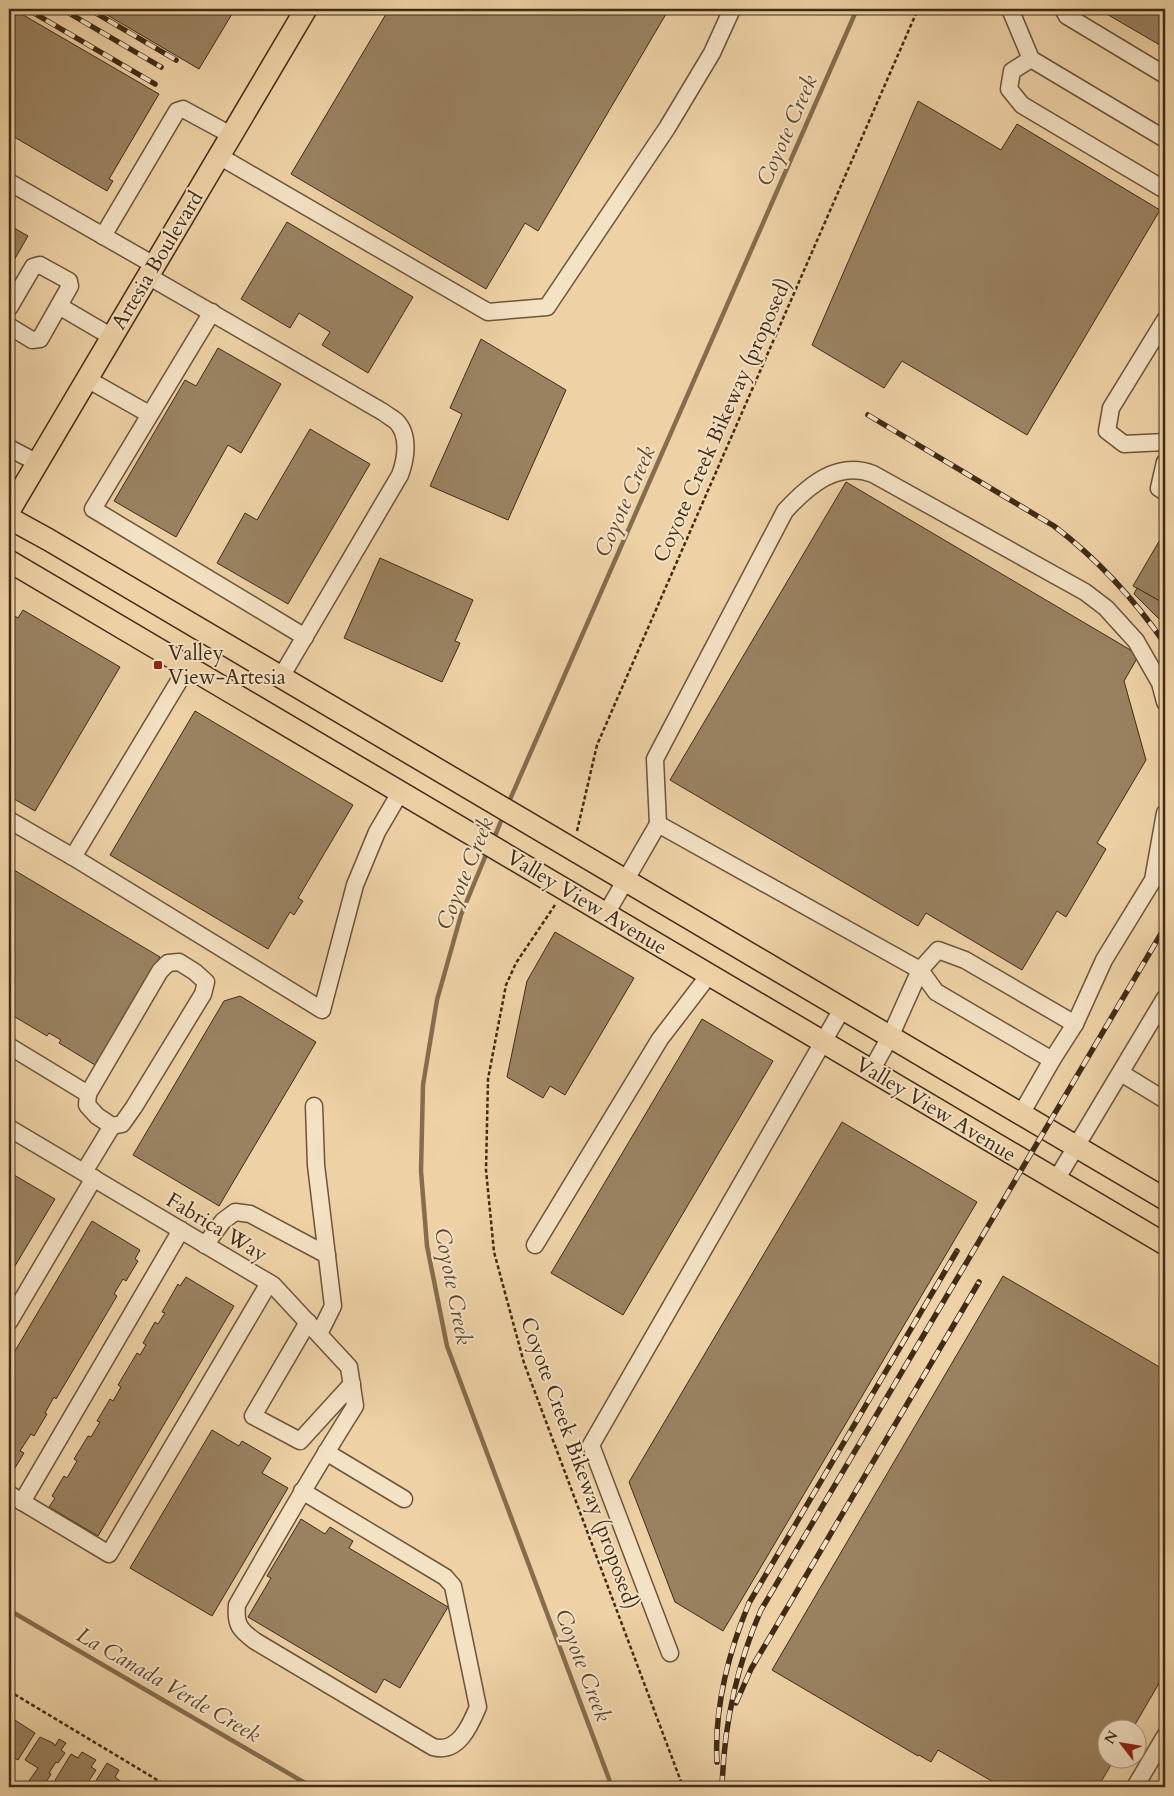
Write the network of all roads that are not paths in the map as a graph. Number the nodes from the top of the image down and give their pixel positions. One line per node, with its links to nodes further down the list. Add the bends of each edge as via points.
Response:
1 (306, 9): 8 (main road, Artesia Boulevard)
2 (732, 9): 9 (street, via 712,53 667,128 547,307 488,312)
3 (1010, 9): 5 (street)
4 (1063, 9): 6 (street, via 1068,16)
5 (1031, 59): 7 (street); 11 (street, via 1012,71 1009,89 1022,105)
6 (1165, 75)
7 (1163, 133)
8 (231, 135): 9 (main road, Artesia Boulevard); 12 (street, via 192,112 177,111)
9 (219, 156): 13 (main road, Artesia Boulevard)
10 (9, 182): 12 (street)
11 (1165, 190)
12 (103, 236): 13 (street)
13 (151, 271): 16 (street); 19 (main road, Artesia Boulevard)
14 (59, 306): 15 (street, via 70,286 69,281 40,265 33,267); 18 (street, via 40,339 32,340); 19 (street)
15 (9, 308)
16 (212, 312): 21 (street); 30 (street, via 398,422 406,445 400,475)
17 (1165, 320): 22 (street, via 1111,408 1107,431 1124,444)
18 (9, 326)
19 (112, 337): 20 (main road, Artesia Boulevard)
20 (87, 379): 21 (street); 25 (main road, Artesia Boulevard)
21 (149, 414): 30 (street, via 93,509)
22 (1165, 442)
23 (9, 448): 25 (street)
24 (1165, 462): 26 (street, via 1159,488)
25 (38, 463): 27 (main road, Artesia Boulevard)
26 (1165, 492)
27 (9, 512)
28 (9, 518): 32 (main road, Valley View Avenue)
29 (9, 561): 31 (main road, Valley View Avenue)
30 (305, 637): 32 (street)
31 (188, 666): 34 (main road, Valley View Avenue); 38 (street)
32 (281, 677): 39 (main road, Valley View Avenue)
33 (1165, 702): 37 (street, via 1160,683 1136,641 1106,608 1085,592 873,474 853,470 833,474 803,491 785,511 654,758)
34 (401, 792): 38 (street, via 377,832 355,886 322,1010); 40 (main road, Valley View Avenue)
35 (1165, 813): 45 (street, via 1153,880 1104,960)
36 (9, 820): 38 (street)
37 (658, 824): 39 (street); 41 (street)
38 (73, 857)
39 (624, 881): 40 (street); 44 (main road, Valley View Avenue)
40 (606, 914): 42 (main road, Valley View Avenue)
41 (920, 970): 45 (street, via 938,950 965,960); 46 (street); 49 (street, via 936,992)
42 (709, 975): 47 (main road, Valley View Avenue); 65 (street, via 660,1039)
43 (1165, 998): 51 (street)
44 (842, 1009): 46 (main road, Valley View Avenue); 47 (street)
45 (1075, 1024): 49 (street)
46 (890, 1037): 50 (street); 55 (main road, Valley View Avenue)
47 (823, 1042): 50 (main road, Valley View Avenue); 76 (street, via 591,1445)
48 (9, 1046): 52 (street)
49 (1052, 1060): 55 (street)
50 (871, 1071): 60 (main road, Valley View Avenue)
51 (1121, 1073): 53 (street); 58 (street)
52 (88, 1094): 56 (street, via 87,1106); 56 (street, via 160,971 168,963 179,962 206,982 203,994 134,1107 122,1124)
53 (1165, 1100)
54 (314, 1106): 66 (street, via 316,1165)
55 (1021, 1114): 58 (main road, Valley View Avenue)
56 (112, 1126): 59 (street)
57 (9, 1128): 59 (street, Fabrica Way)
58 (1075, 1146): 60 (street); 61 (main road, Valley View Avenue)
59 (89, 1176): 62 (street, Fabrica Way); 68 (street)
60 (1056, 1180): 63 (main road, Valley View Avenue)
61 (1165, 1199)
62 (181, 1230): 64 (street, Fabrica Way); 74 (street)
63 (1165, 1244)
64 (205, 1245): 66 (street, via 223,1221 235,1212 250,1214); 67 (street, Fabrica Way)
65 (535, 1245)
66 (327, 1255): 70 (street, via 333,1306)
67 (269, 1283): 69 (street, Fabrica Way); 74 (street, via 109,1554)
68 (9, 1322)
69 (308, 1322): 70 (street, Fabrica Way); 71 (street, via 253,1416 300,1441)
70 (319, 1334): 71 (street, Fabrica Way, via 350,1367)
71 (352, 1384): 72 (street, Fabrica Way, via 356,1406)
72 (326, 1452): 73 (street); 75 (street)
73 (302, 1491): 73 (street, via 236,1605 239,1627 256,1641 433,1747 450,1748 460,1740 478,1707 453,1586 445,1577)
74 (15, 1498)
75 (404, 1499)
76 (670, 1653)
77 (1165, 1736): 78 (street)
78 (1135, 1787)

